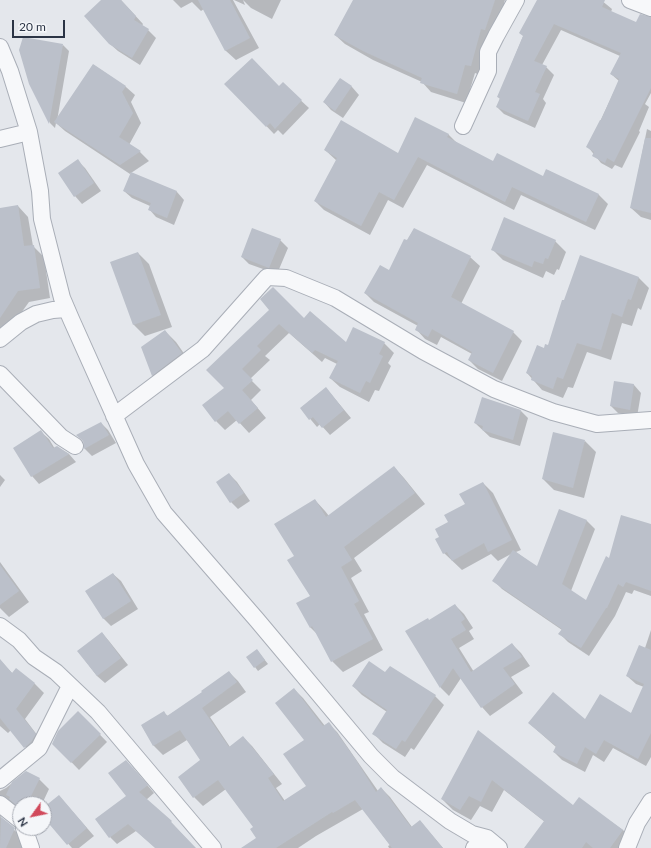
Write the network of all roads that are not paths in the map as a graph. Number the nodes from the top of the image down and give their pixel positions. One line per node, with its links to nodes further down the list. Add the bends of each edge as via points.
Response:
1 (516, 0): 5 (street, via 488,52 488,71)
2 (630, 0): 3 (street)
3 (651, 8)
4 (0, 47): 6 (street)
5 (463, 126)
6 (29, 132): 7 (street); 8 (street, via 40,191 42,219)
7 (0, 139)
8 (66, 309): 9 (street, via 36,314); 11 (street)
9 (0, 338)
10 (0, 374): 13 (street, via 61,437)
11 (114, 416): 12 (street, via 203,349 266,277 286,278 335,298 423,351 494,389 553,412 597,424); 21 (street, via 136,464 164,512 371,756 393,778 450,821)
12 (651, 420)
13 (75, 446)
14 (0, 626): 15 (street)
15 (70, 686): 16 (street, via 39,748); 23 (street, via 98,712)
16 (0, 780)
17 (651, 801): 25 (street, via 637,823)
18 (0, 804): 19 (street)
19 (12, 814)
20 (27, 836): 22 (street)
21 (493, 843): 24 (street)
22 (31, 848)
23 (213, 848)
24 (474, 848)
25 (627, 848)

